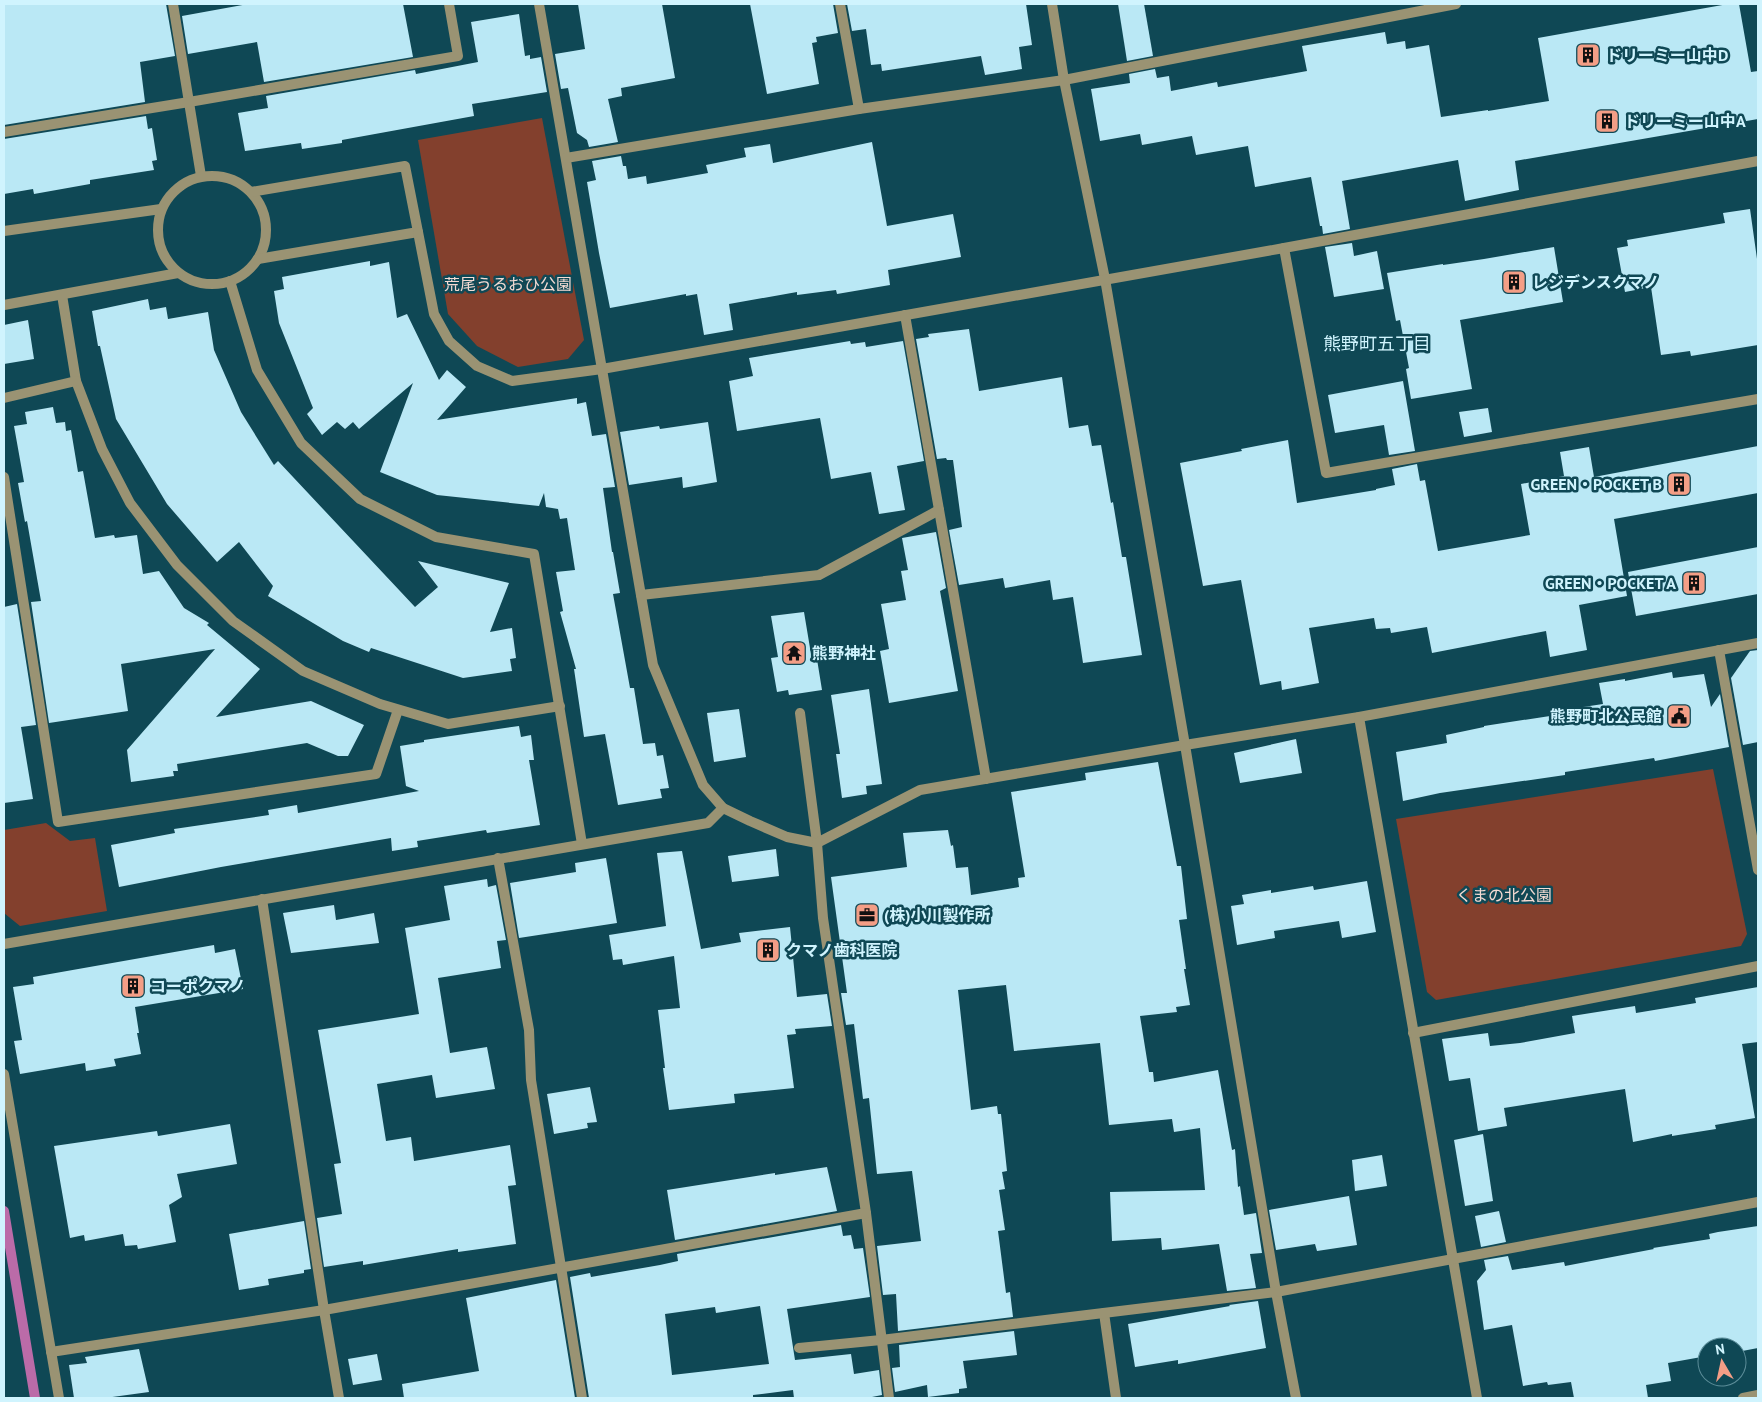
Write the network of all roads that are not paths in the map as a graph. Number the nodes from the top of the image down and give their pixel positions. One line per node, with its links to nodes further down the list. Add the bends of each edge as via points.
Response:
1 (173, 4): 8 (street)
2 (449, 4): 8 (street, via 458,56)
3 (539, 4): 11 (street)
4 (840, 4): 9 (street)
5 (1052, 4): 7 (street)
6 (1456, 4): 7 (street)
7 (1064, 80): 9 (street); 21 (street)
8 (189, 102): 10 (street); 13 (street)
9 (859, 109): 11 (street)
10 (4, 132)
11 (566, 158): 26 (street)
12 (1758, 161): 18 (street)
13 (201, 176): 14 (street, via 220,176 237,181); 15 (street, via 184,182 170,194)
14 (251, 192): 17 (street, via 404,166); 19 (street, via 262,207 266,224 265,242)
15 (161, 209): 16 (street); 20 (street, via 158,244 166,261)
16 (4, 231)
17 (418, 232): 19 (street); 26 (street, via 434,314 449,341 477,366 512,381)
18 (1284, 248): 21 (street); 29 (street, via 1326,473)
19 (258, 259): 22 (street, via 246,273)
20 (178, 273): 22 (street, via 194,282 212,285); 23 (street)
21 (1105, 279): 25 (street); 39 (street)
22 (230, 282): 35 (street, via 257,370 301,443 360,499 436,537 534,554)
23 (62, 294): 24 (street); 27 (street)
24 (4, 305)
25 (905, 315): 26 (street); 31 (street)
26 (602, 369): 32 (street)
27 (76, 381): 28 (street); 36 (street, via 102,449 130,503 177,565 233,621 303,671)
28 (4, 398)
29 (1758, 399)
30 (4, 477): 36 (street, via 58,822 376,774)
31 (939, 510): 32 (street, via 818,575); 40 (street)
32 (641, 595): 41 (street, via 653,665 703,785)
33 (1758, 643): 34 (street)
34 (1719, 650): 38 (street); 45 (street)
35 (560, 706): 36 (street, via 448,724); 43 (street)
36 (398, 710)
37 (800, 713): 42 (street)
38 (1359, 717): 39 (street); 49 (street)
39 (1185, 745): 40 (street); 55 (street)
40 (986, 779): 42 (street, via 920,790)
41 (723, 808): 42 (street, via 787,837); 43 (street, via 708,823)
42 (817, 843): 52 (street, via 824,918)
43 (582, 844): 44 (street)
44 (498, 858): 46 (street); 54 (street, via 529,1030 531,1080)
45 (1758, 870)
46 (262, 899): 47 (street); 56 (street)
47 (4, 944)
48 (1758, 966): 49 (street)
49 (1413, 1033): 53 (street)
50 (4, 1074): 60 (street)
51 (1758, 1202): 53 (street)
52 (866, 1213): 54 (street); 58 (street)
53 (1454, 1260): 55 (street); 68 (street)
54 (561, 1267): 56 (street); 64 (street)
55 (1276, 1292): 57 (street); 67 (street)
56 (324, 1310): 60 (street); 63 (street)
57 (1104, 1313): 58 (street); 66 (street)
58 (881, 1340): 59 (street); 65 (street)
59 (799, 1348)
60 (51, 1352): 62 (street)
61 (1758, 1395): 69 (street)
62 (59, 1398)
63 (339, 1398)
64 (582, 1398)
65 (889, 1398)
66 (1116, 1398)
67 (1296, 1398)
68 (1477, 1398)
69 (1743, 1398)

